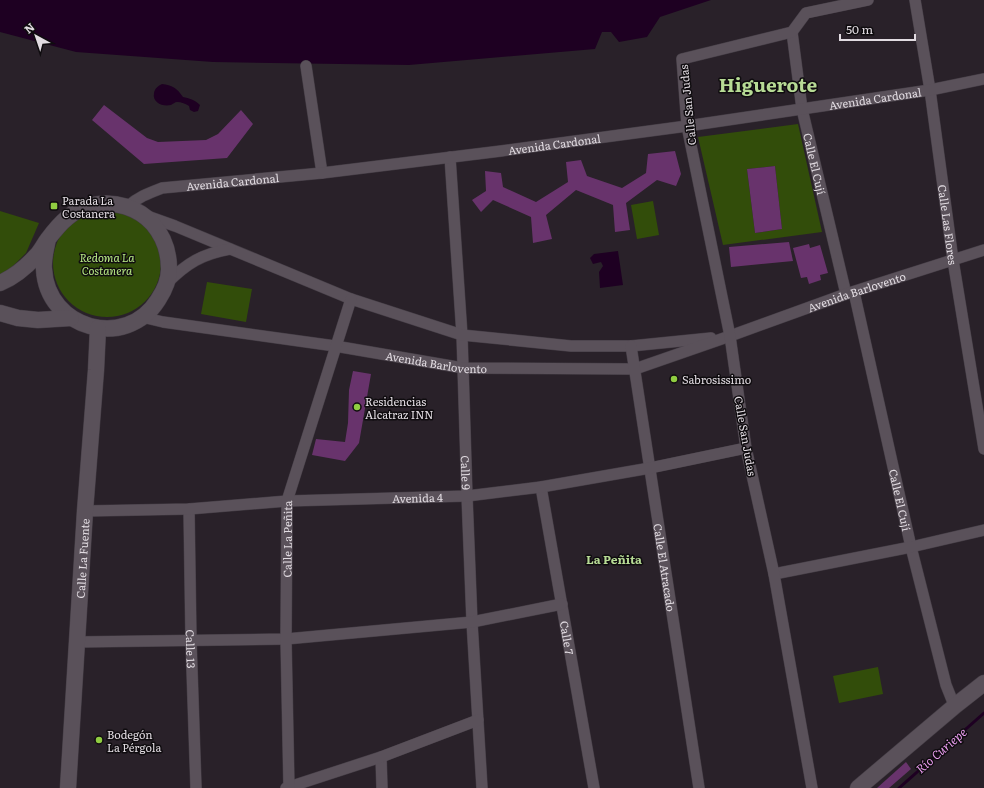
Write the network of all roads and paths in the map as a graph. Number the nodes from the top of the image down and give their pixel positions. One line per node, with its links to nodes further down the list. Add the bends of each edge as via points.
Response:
1 (868, 0): 3 (street, via 806,13)
2 (915, 0): 6 (street, Calle Las Flores)
3 (792, 32): 7 (street, Calle El Cují); 8 (street, Calle San Judas, via 682,59)
4 (306, 66): 10 (street)
5 (984, 79): 6 (street, Avenida Cardonal)
6 (930, 90): 7 (street, Avenida Cardonal); 15 (street, Calle Las Flores)
7 (802, 109): 8 (street, Avenida Cardonal); 18 (street, Calle El Cují)
8 (687, 126): 9 (street, Avenida Cardonal); 25 (street, Calle San Judas)
9 (450, 157): 10 (street, Avenida Cardonal); 24 (street, Calle 9)
10 (322, 174): 11 (street, Avenida Cardonal, via 162,188 134,200)
11 (134, 210): 12 (main road, via 104,203 82,208 63,221); 13 (street, Avenida Barlovento); 17 (main road, via 150,221 163,239 169,262)
12 (48, 239): 16 (main road, via 37,256 22,270); 22 (main road, via 44,268 46,283 51,296)
13 (230, 249): 17 (street, via 195,260); 19 (street, Avenida Barlovento)
14 (984, 250): 15 (street, Avenida Barlovento)
15 (954, 260): 18 (street, Avenida Barlovento); 31 (street, Calle Las Flores)
16 (0, 283)
17 (166, 284): 21 (main road, via 157,303)
18 (850, 293): 25 (street, Avenida Barlovento); 39 (street, Calle El Cují)
19 (351, 299): 24 (street, Avenida Barlovento); 26 (street, Calle La Peñita)
20 (0, 313): 22 (main road, via 38,320)
21 (142, 317): 23 (main road, via 128,325); 26 (street, Avenida Barlovento)
22 (71, 318): 23 (main road)
23 (98, 328): 37 (main road, Calle La Fuente)
24 (462, 335): 27 (street, Avenida Barlovento, via 571,346); 28 (street, Calle 9)
25 (730, 336): 27 (street, Avenida Barlovento); 29 (street, Avenida Barlovento); 30 (street, Calle San Judas)
26 (335, 346): 28 (street, Avenida Barlovento); 35 (street, Calle La Peñita)
27 (631, 346): 29 (street, Calle El Atracado)
28 (463, 368): 29 (street, Avenida Barlovento); 34 (street, Calle 9)
29 (635, 369): 32 (street, Calle El Atracado)
30 (746, 448): 32 (street, Avenida 4); 40 (street, Calle San Judas)
31 (984, 449)
32 (650, 468): 33 (street, Avenida 4); 56 (street, Calle El Atracado)
33 (541, 488): 34 (street, Avenida 4); 41 (street, Calle 7)
34 (467, 496): 35 (street, Avenida 4); 42 (street, Calle 9)
35 (287, 501): 36 (street, Avenida 4); 43 (street, Calle La Peñita)
36 (189, 509): 37 (street, Avenida 4); 44 (street, Calle 13)
37 (85, 511): 45 (main road, Calle La Fuente)
38 (984, 530): 39 (street)
39 (911, 547): 40 (street); 47 (street, Calle El Cují, via 946,685)
40 (774, 574): 57 (street, Calle San Judas)
41 (562, 604): 42 (street); 55 (street, Calle 7)
42 (472, 622): 43 (street); 48 (street, Calle 9)
43 (286, 639): 44 (street); 52 (street, Calle La Peñita)
44 (191, 640): 45 (street); 51 (street, Calle 13)
45 (77, 642): 50 (main road, Calle La Fuente)
46 (984, 683): 47 (main road)
47 (956, 705): 58 (main road)
48 (478, 720): 49 (street); 54 (street, Calle 9)
49 (381, 757): 52 (street); 53 (street)
50 (68, 788)
51 (196, 788)
52 (288, 788)
53 (382, 788)
54 (482, 788)
55 (594, 788)
56 (699, 788)
57 (812, 788)
58 (858, 788)

